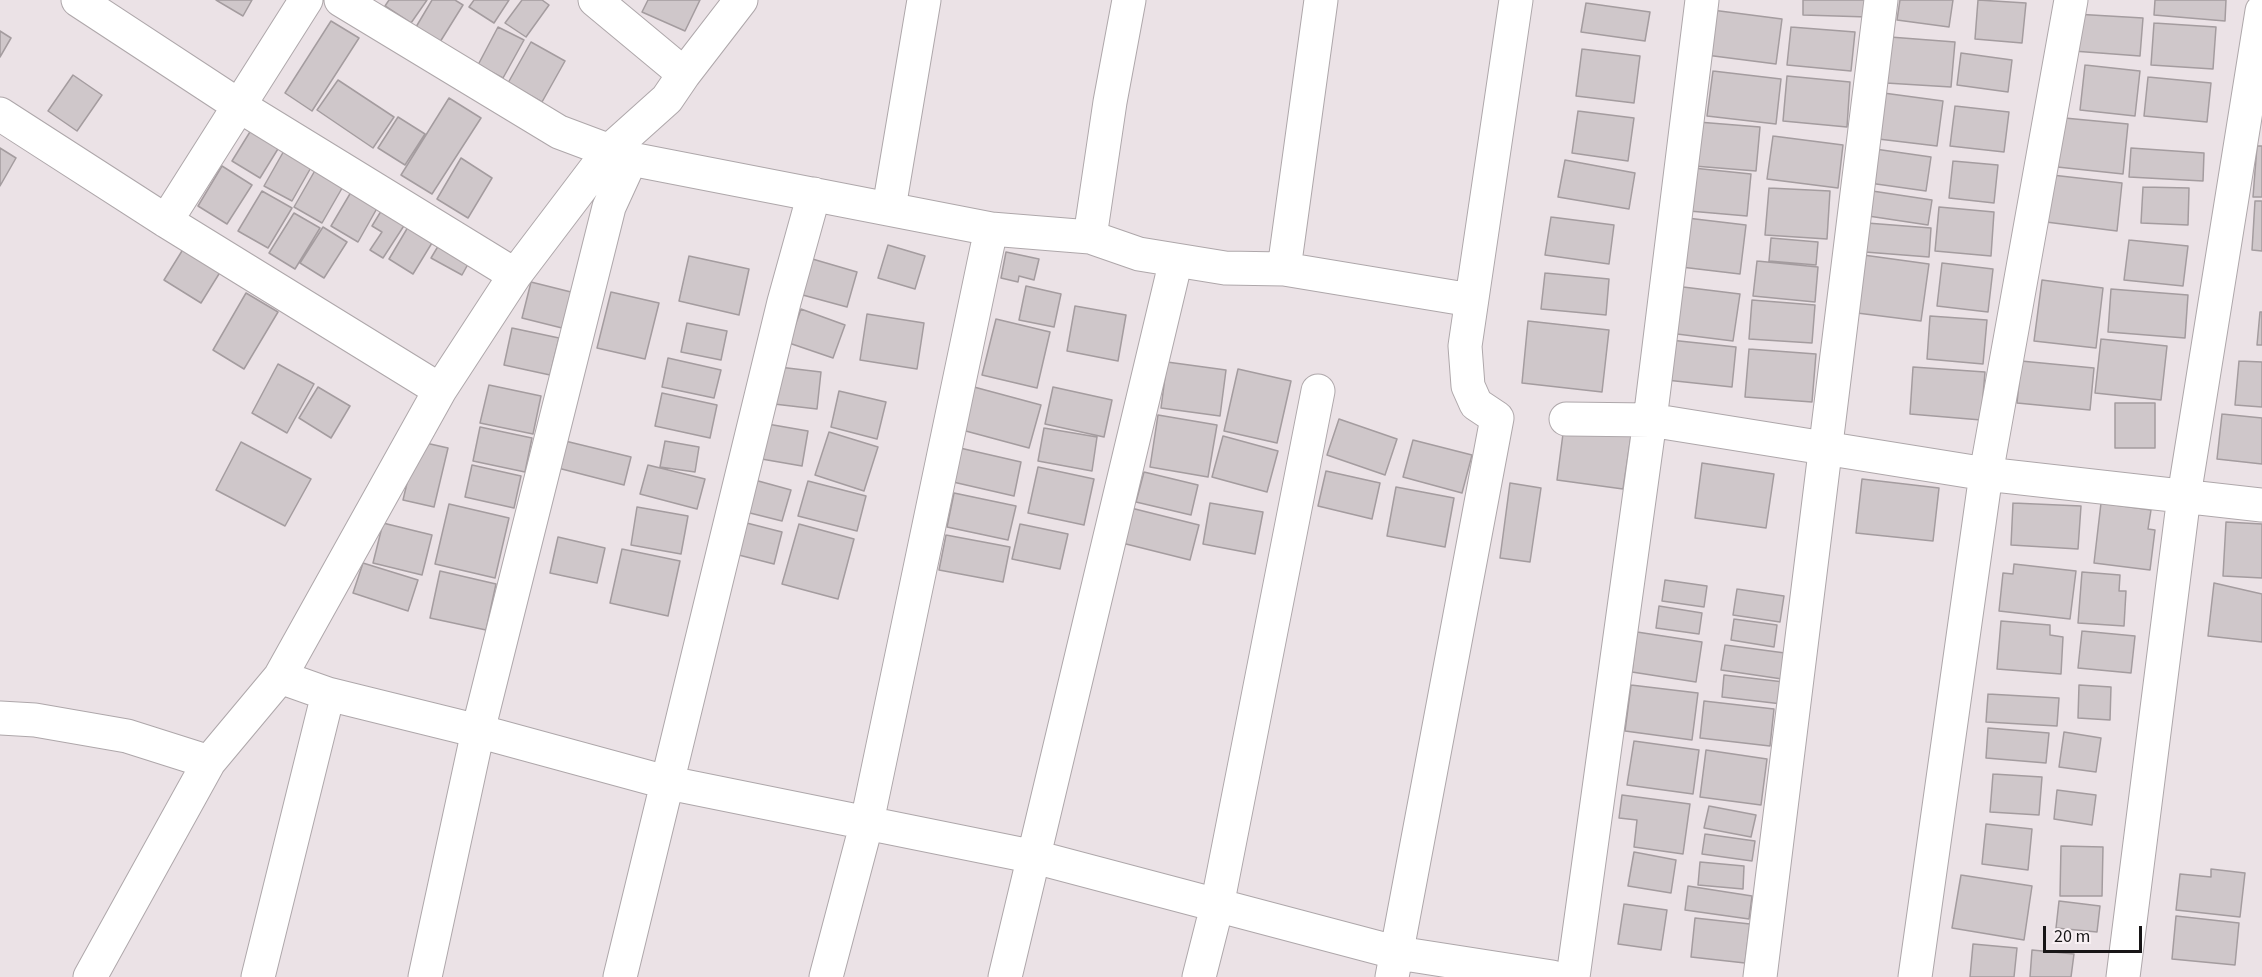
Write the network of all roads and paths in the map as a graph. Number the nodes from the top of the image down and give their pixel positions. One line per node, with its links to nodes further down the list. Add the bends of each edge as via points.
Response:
1 (78, 0): 15 (street)
2 (306, 0): 15 (street)
3 (341, 0): 17 (street, via 559,132)
4 (595, 0): 14 (street)
5 (741, 0): 14 (street)
6 (924, 0): 19 (street)
7 (1129, 0): 22 (street)
8 (1321, 0): 24 (street)
9 (1516, 0): 26 (street)
10 (1702, 0): 30 (street)
11 (1881, 0): 31 (street)
12 (2071, 0): 32 (street)
13 (2262, 11): 33 (street)
14 (684, 74): 17 (street)
15 (238, 105): 20 (street); 25 (street)
16 (0, 114): 20 (street)
17 (620, 155): 18 (street); 25 (street); 38 (street)
18 (814, 194): 19 (street); 40 (street, via 784,302)
19 (889, 208): 21 (street)
20 (166, 221): 27 (street)
21 (991, 229): 22 (street); 41 (street)
22 (1090, 237): 23 (street, via 1139,254)
23 (1176, 260): 24 (street, via 1224,268); 42 (street)
24 (1284, 269): 26 (street)
25 (515, 275): 27 (street)
26 (1471, 300): 44 (street, via 1465,346 1468,386 1476,404 1497,418)
27 (440, 390): 35 (street)
28 (1318, 391): 43 (street)
29 (1566, 419): 30 (street)
30 (1650, 420): 31 (street); 53 (street)
31 (1825, 450): 32 (street); 54 (street)
32 (1986, 474): 33 (street); 55 (street)
33 (2184, 496): 34 (street); 56 (street)
34 (2262, 505)
35 (280, 677): 36 (street); 39 (street)
36 (328, 694): 38 (street); 46 (street)
37 (0, 718): 39 (street, via 127,736)
38 (478, 731): 40 (street); 47 (street)
39 (209, 762): 45 (street)
40 (669, 783): 41 (street); 48 (street)
41 (867, 822): 42 (street); 49 (street)
42 (1035, 857): 43 (street); 50 (street)
43 (1217, 906): 44 (street); 51 (street)
44 (1395, 965): 52 (street)
45 (90, 977)
46 (258, 977)
47 (425, 977)
48 (620, 977)
49 (826, 977)
50 (1005, 977)
51 (1199, 977)
52 (1552, 977)
53 (1573, 977)
54 (1760, 977)
55 (1915, 977)
56 (2122, 977)

